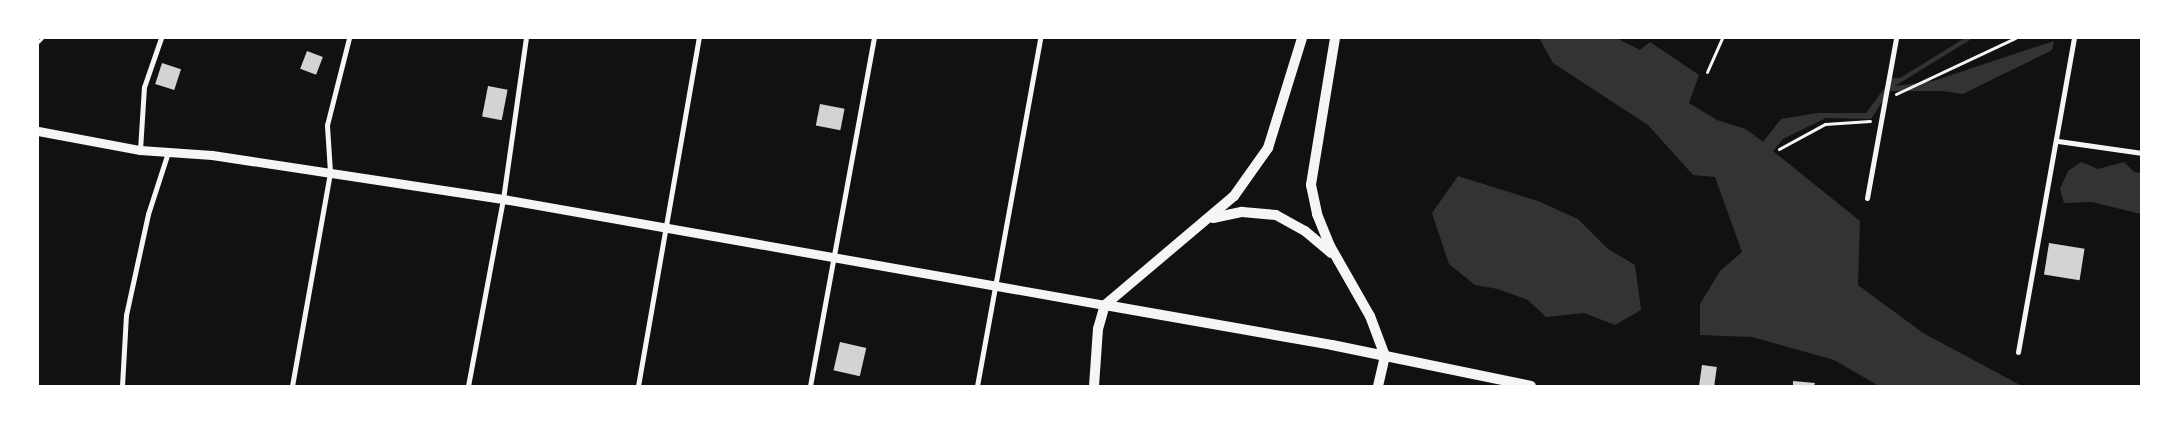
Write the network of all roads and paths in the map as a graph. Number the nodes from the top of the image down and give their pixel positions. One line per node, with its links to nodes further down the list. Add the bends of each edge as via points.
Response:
1 (42, 38): 14 (path)
2 (161, 38): 21 (street, via 144,86)
3 (349, 38): 24 (street, via 327,126)
4 (526, 38): 26 (street)
5 (699, 38): 28 (street)
6 (874, 38): 29 (street)
7 (1040, 38): 31 (street)
8 (1302, 38): 27 (main road, via 1268,148 1234,196)
9 (1335, 38): 30 (main road, via 1312,185 1317,214)
10 (1722, 38): 15 (path)
11 (1896, 38): 17 (street)
12 (2015, 38): 16 (path)
13 (2074, 38): 19 (street)
14 (38, 42)
15 (1707, 72)
16 (1900, 92)
17 (1881, 120): 20 (path, via 1825,124); 25 (street)
18 (38, 132): 21 (street)
19 (2058, 141): 23 (street); 33 (street)
20 (1779, 149)
21 (140, 150): 22 (street)
22 (168, 152): 24 (street); 36 (street, via 148,214 126,315)
23 (2142, 153)
24 (330, 172): 26 (street); 37 (street)
25 (1867, 198)
26 (503, 199): 28 (street); 38 (street)
27 (1213, 218): 30 (main road, via 1242,212 1276,215 1305,231); 32 (main road, via 1166,251)
28 (667, 228): 29 (street); 39 (street)
29 (832, 257): 31 (street); 40 (street)
30 (1336, 257): 34 (main road, via 1370,316)
31 (995, 286): 32 (street); 41 (street)
32 (1105, 305): 34 (main road); 42 (main road, via 1098,329)
33 (2018, 352)
34 (1385, 356): 35 (main road); 43 (main road)
35 (1492, 383): 44 (main road)
36 (122, 386)
37 (292, 386)
38 (468, 386)
39 (638, 386)
40 (810, 386)
41 (977, 386)
42 (1094, 386)
43 (1378, 386)
44 (1531, 386)

